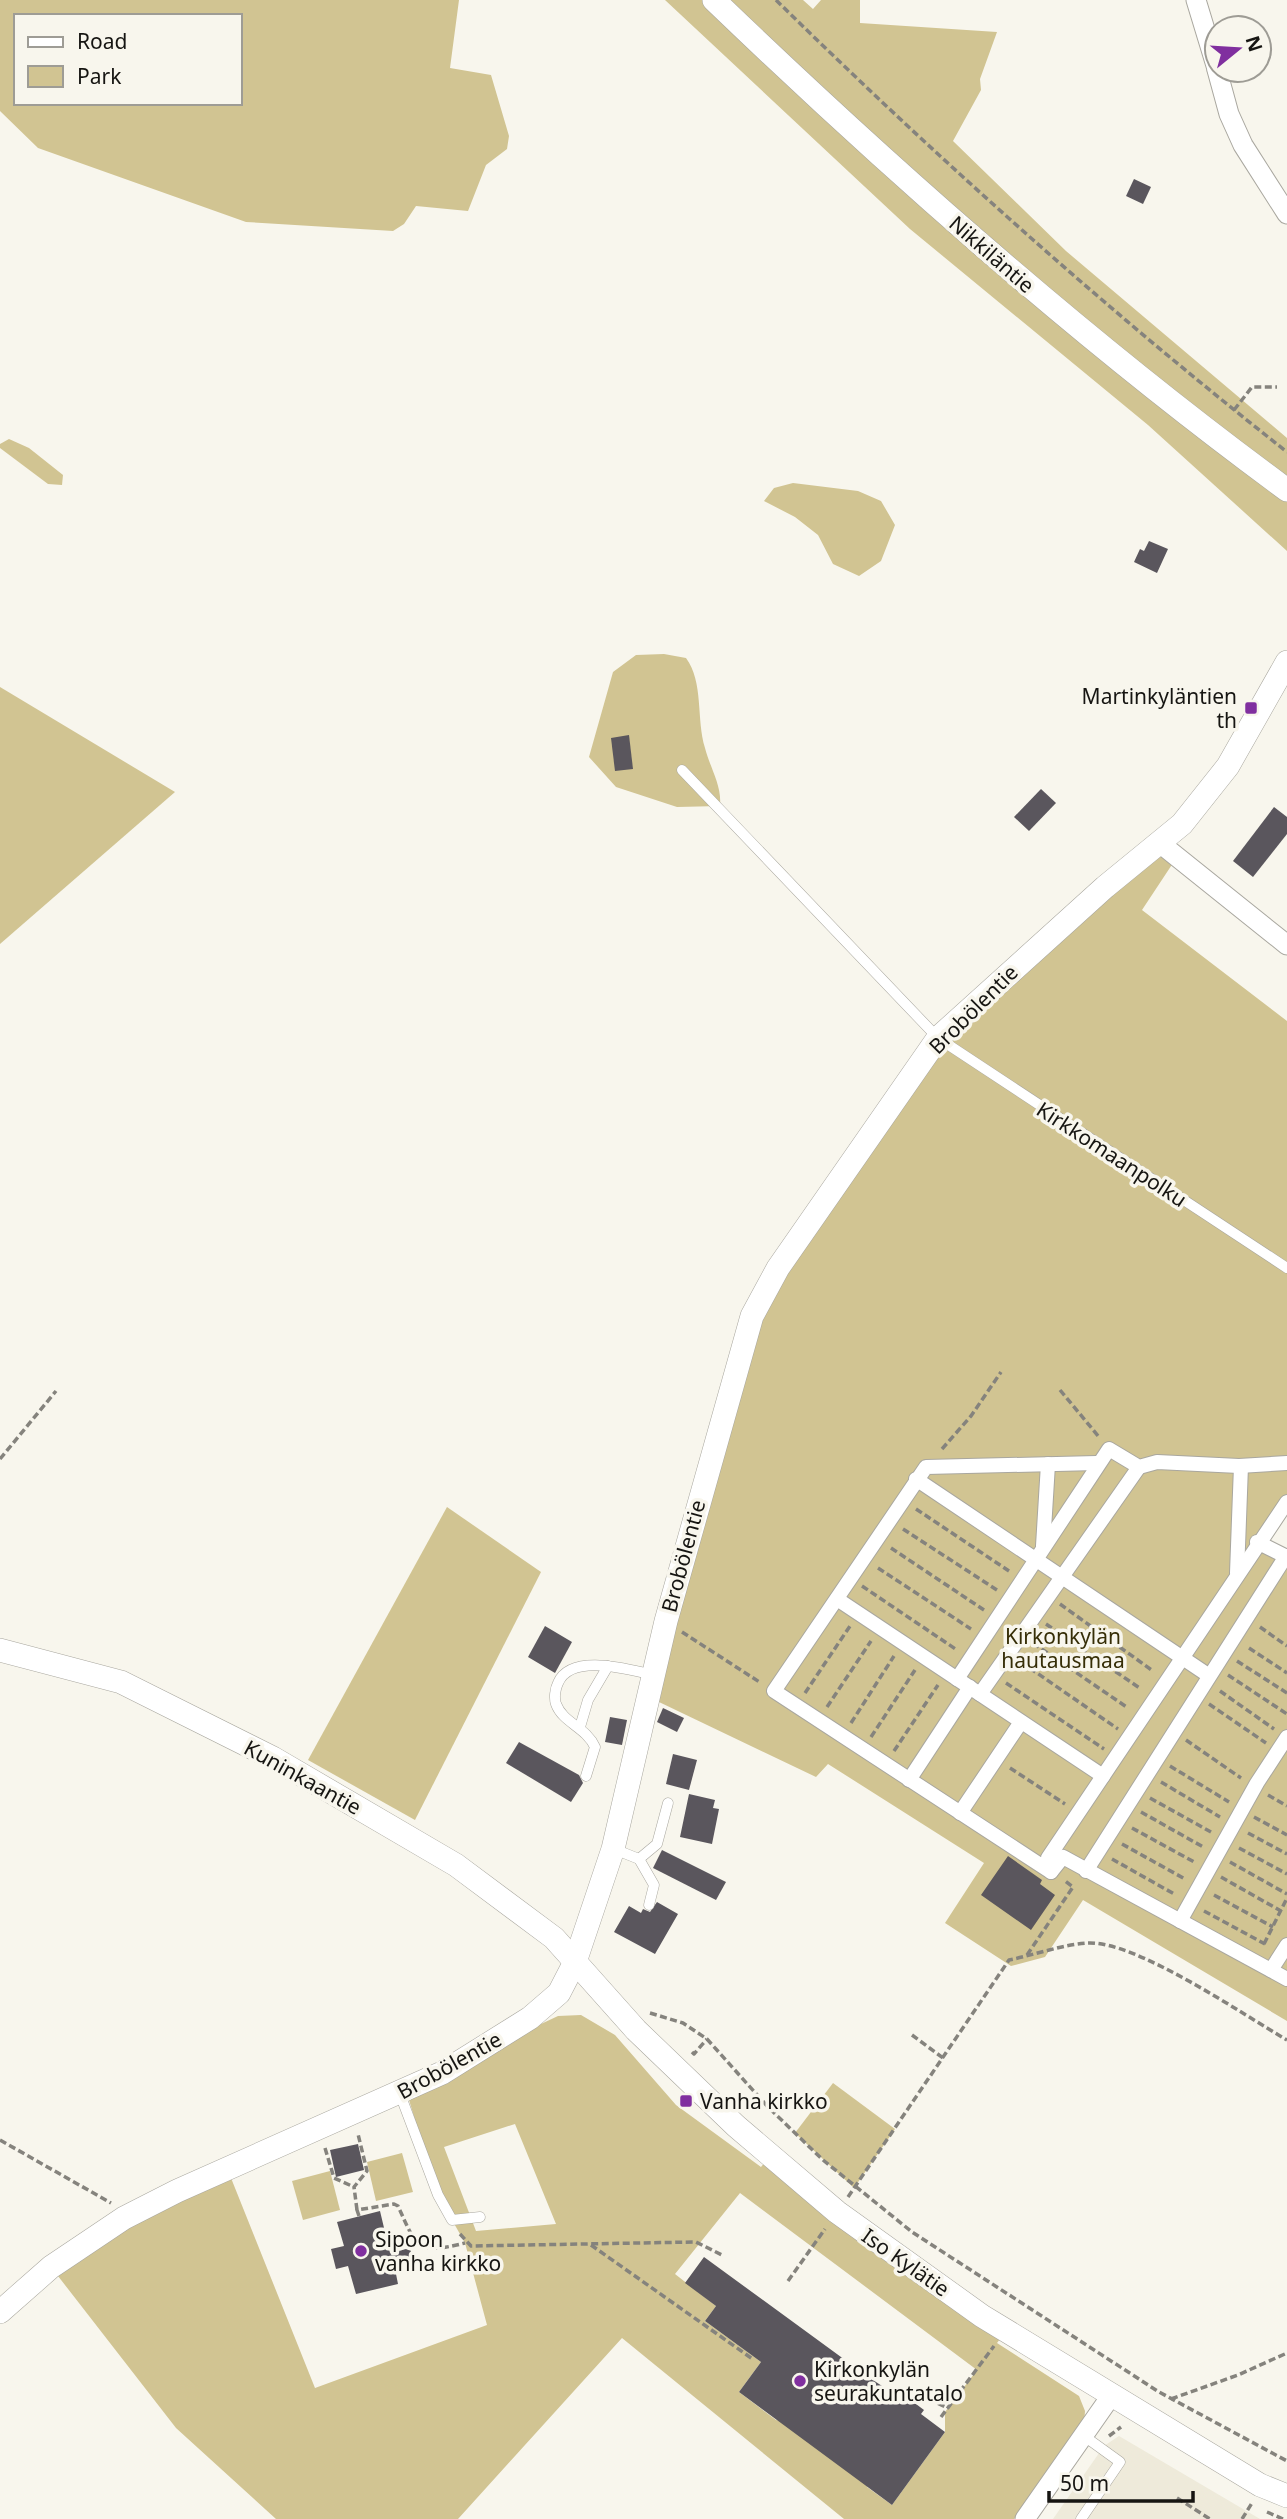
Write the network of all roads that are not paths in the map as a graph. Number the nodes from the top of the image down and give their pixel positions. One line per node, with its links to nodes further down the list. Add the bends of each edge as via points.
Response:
1 (714, 0): 6 (street, Nikkiläntie, via 833,115 1036,292 1209,433)
2 (1196, 0): 3 (street)
3 (1203, 23)
4 (1222, 84): 5 (street, via 1243,145)
5 (1287, 214)
6 (1287, 490)
7 (1287, 662): 9 (street, Brobölentie, via 1228,766)
8 (682, 770): 11 (lane, Kirkkomaanpolku)
9 (1161, 844): 10 (street); 11 (street, Brobölentie, via 1095,896)
10 (1287, 945)
11 (938, 1038): 12 (lane, Kirkkomaanpolku); 30 (street, Brobölentie, via 778,1268 752,1316)
12 (1287, 1268)
13 (1097, 1463): 15 (street); 16 (street, via 1109,1449); 21 (street)
14 (1287, 1463): 17 (street)
15 (1048, 1464): 18 (street, via 926,1467); 21 (street)
16 (1139, 1466): 17 (street, via 1157,1462); 24 (street)
17 (1241, 1466): 23 (street)
18 (916, 1479): 21 (street); 25 (street)
19 (1287, 1502): 20 (street)
20 (1257, 1542): 22 (street); 23 (street)
21 (1039, 1555): 24 (street); 31 (street, via 971,1658)
22 (1286, 1557): 29 (street)
23 (1237, 1574): 27 (street)
24 (1059, 1577): 27 (street); 31 (street, via 993,1674)
25 (837, 1599): 31 (street); 37 (street, via 774,1691)
26 (0, 1650): 47 (street, Kuninkaantie, via 121,1682 273,1758 456,1865 554,1938)
27 (1182, 1660): 29 (street); 36 (street)
28 (608, 1666): 30 (lane); 33 (lane, via 588,1700); 33 (lane, via 570,1670 556,1685 556,1705)
29 (1209, 1674): 42 (street)
30 (654, 1675): 40 (street, Brobölentie)
31 (963, 1683): 32 (street); 37 (street)
32 (1021, 1722): 36 (street); 39 (street)
33 (580, 1727): 35 (lane, via 590,1734 595,1747)
34 (1287, 1737): 45 (street)
35 (586, 1776)
36 (1103, 1776): 43 (street, via 1048,1858)
37 (909, 1780): 39 (street)
38 (668, 1803): 41 (lane, via 657,1844)
39 (960, 1813): 43 (street)
40 (613, 1849): 41 (lane); 47 (street, Brobölentie)
41 (639, 1858): 44 (lane, via 654,1885)
42 (1086, 1871): 43 (street, via 1063,1857); 45 (street)
43 (1051, 1872)
44 (649, 1905)
45 (1180, 1921): 48 (street)
46 (1287, 1945): 48 (street)
47 (575, 1962): 50 (street, Brobölentie, via 547,2006 442,2073); 53 (street, Iso Kylätie, via 736,2126 837,2212 982,2316)
48 (1271, 1970): 49 (street)
49 (1287, 1979)
50 (400, 2094): 51 (lane, via 452,2220); 52 (street, Brobölentie, via 351,2128 227,2168 124,2218 51,2267)
51 (480, 2217)
52 (0, 2312)
53 (1111, 2396): 54 (street); 55 (street, Iso Kylätie, via 1260,2485)
54 (1084, 2436): 56 (street); 57 (lane, via 1120,2462)
55 (1287, 2496)
56 (1028, 2518)
57 (1081, 2519)

